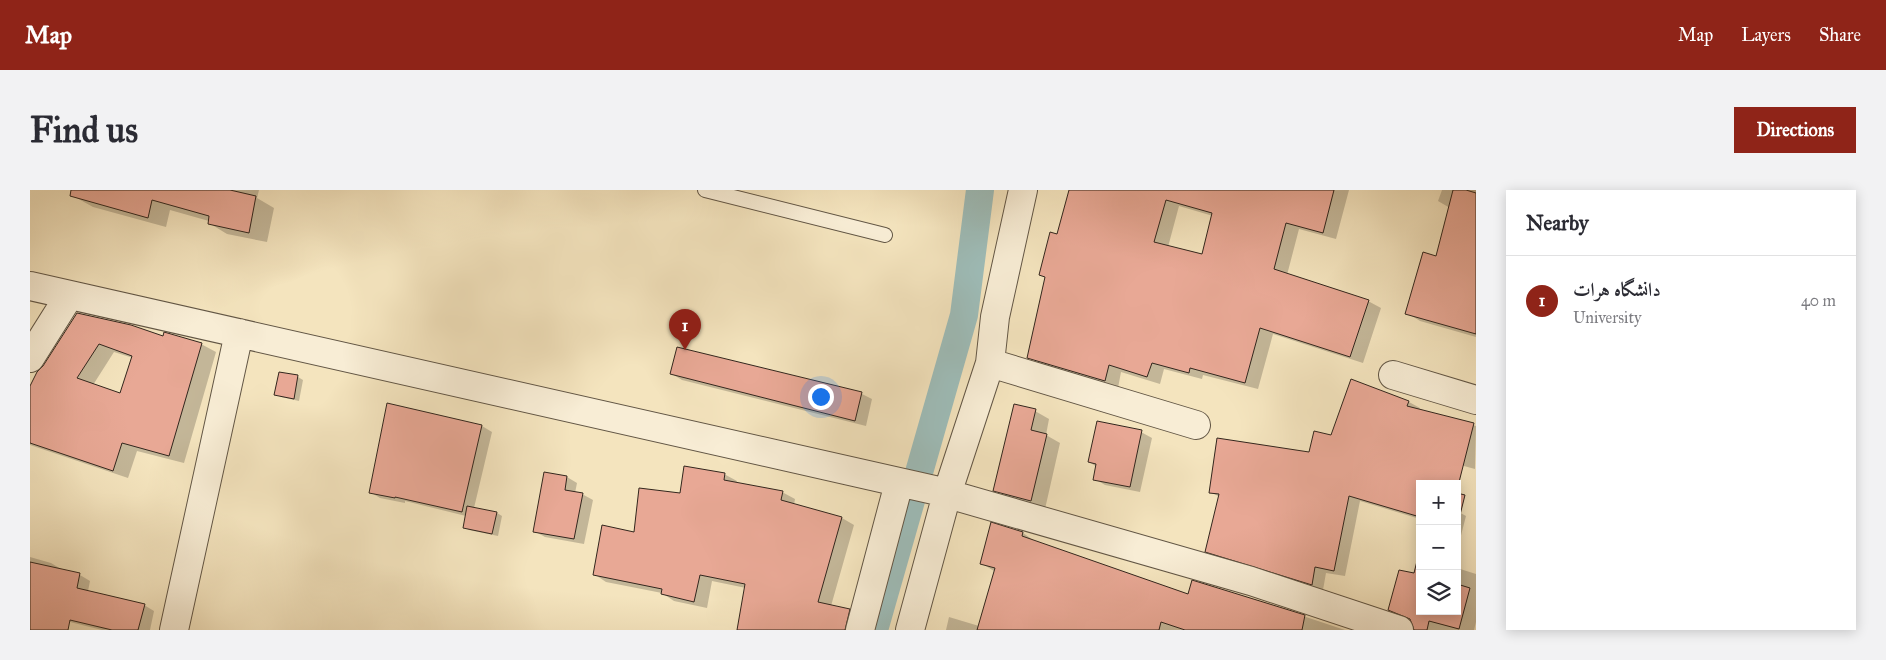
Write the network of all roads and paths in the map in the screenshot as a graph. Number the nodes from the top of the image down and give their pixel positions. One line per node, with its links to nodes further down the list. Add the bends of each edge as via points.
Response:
1 (705, 190): 3 (lane)
2 (1023, 190): 8 (street, via 995,316)
3 (885, 235)
4 (30, 286): 5 (street)
5 (69, 296): 6 (street); 7 (street)
6 (239, 333): 12 (street); 14 (street)
7 (30, 358)
8 (990, 363): 11 (street); 13 (street)
9 (1393, 376): 10 (street)
10 (1476, 400)
11 (1196, 424)
12 (899, 483): 13 (street); 15 (street)
13 (940, 492): 16 (street); 17 (street, via 1251,581)
14 (174, 630)
15 (860, 630)
16 (910, 630)
17 (1399, 630)

